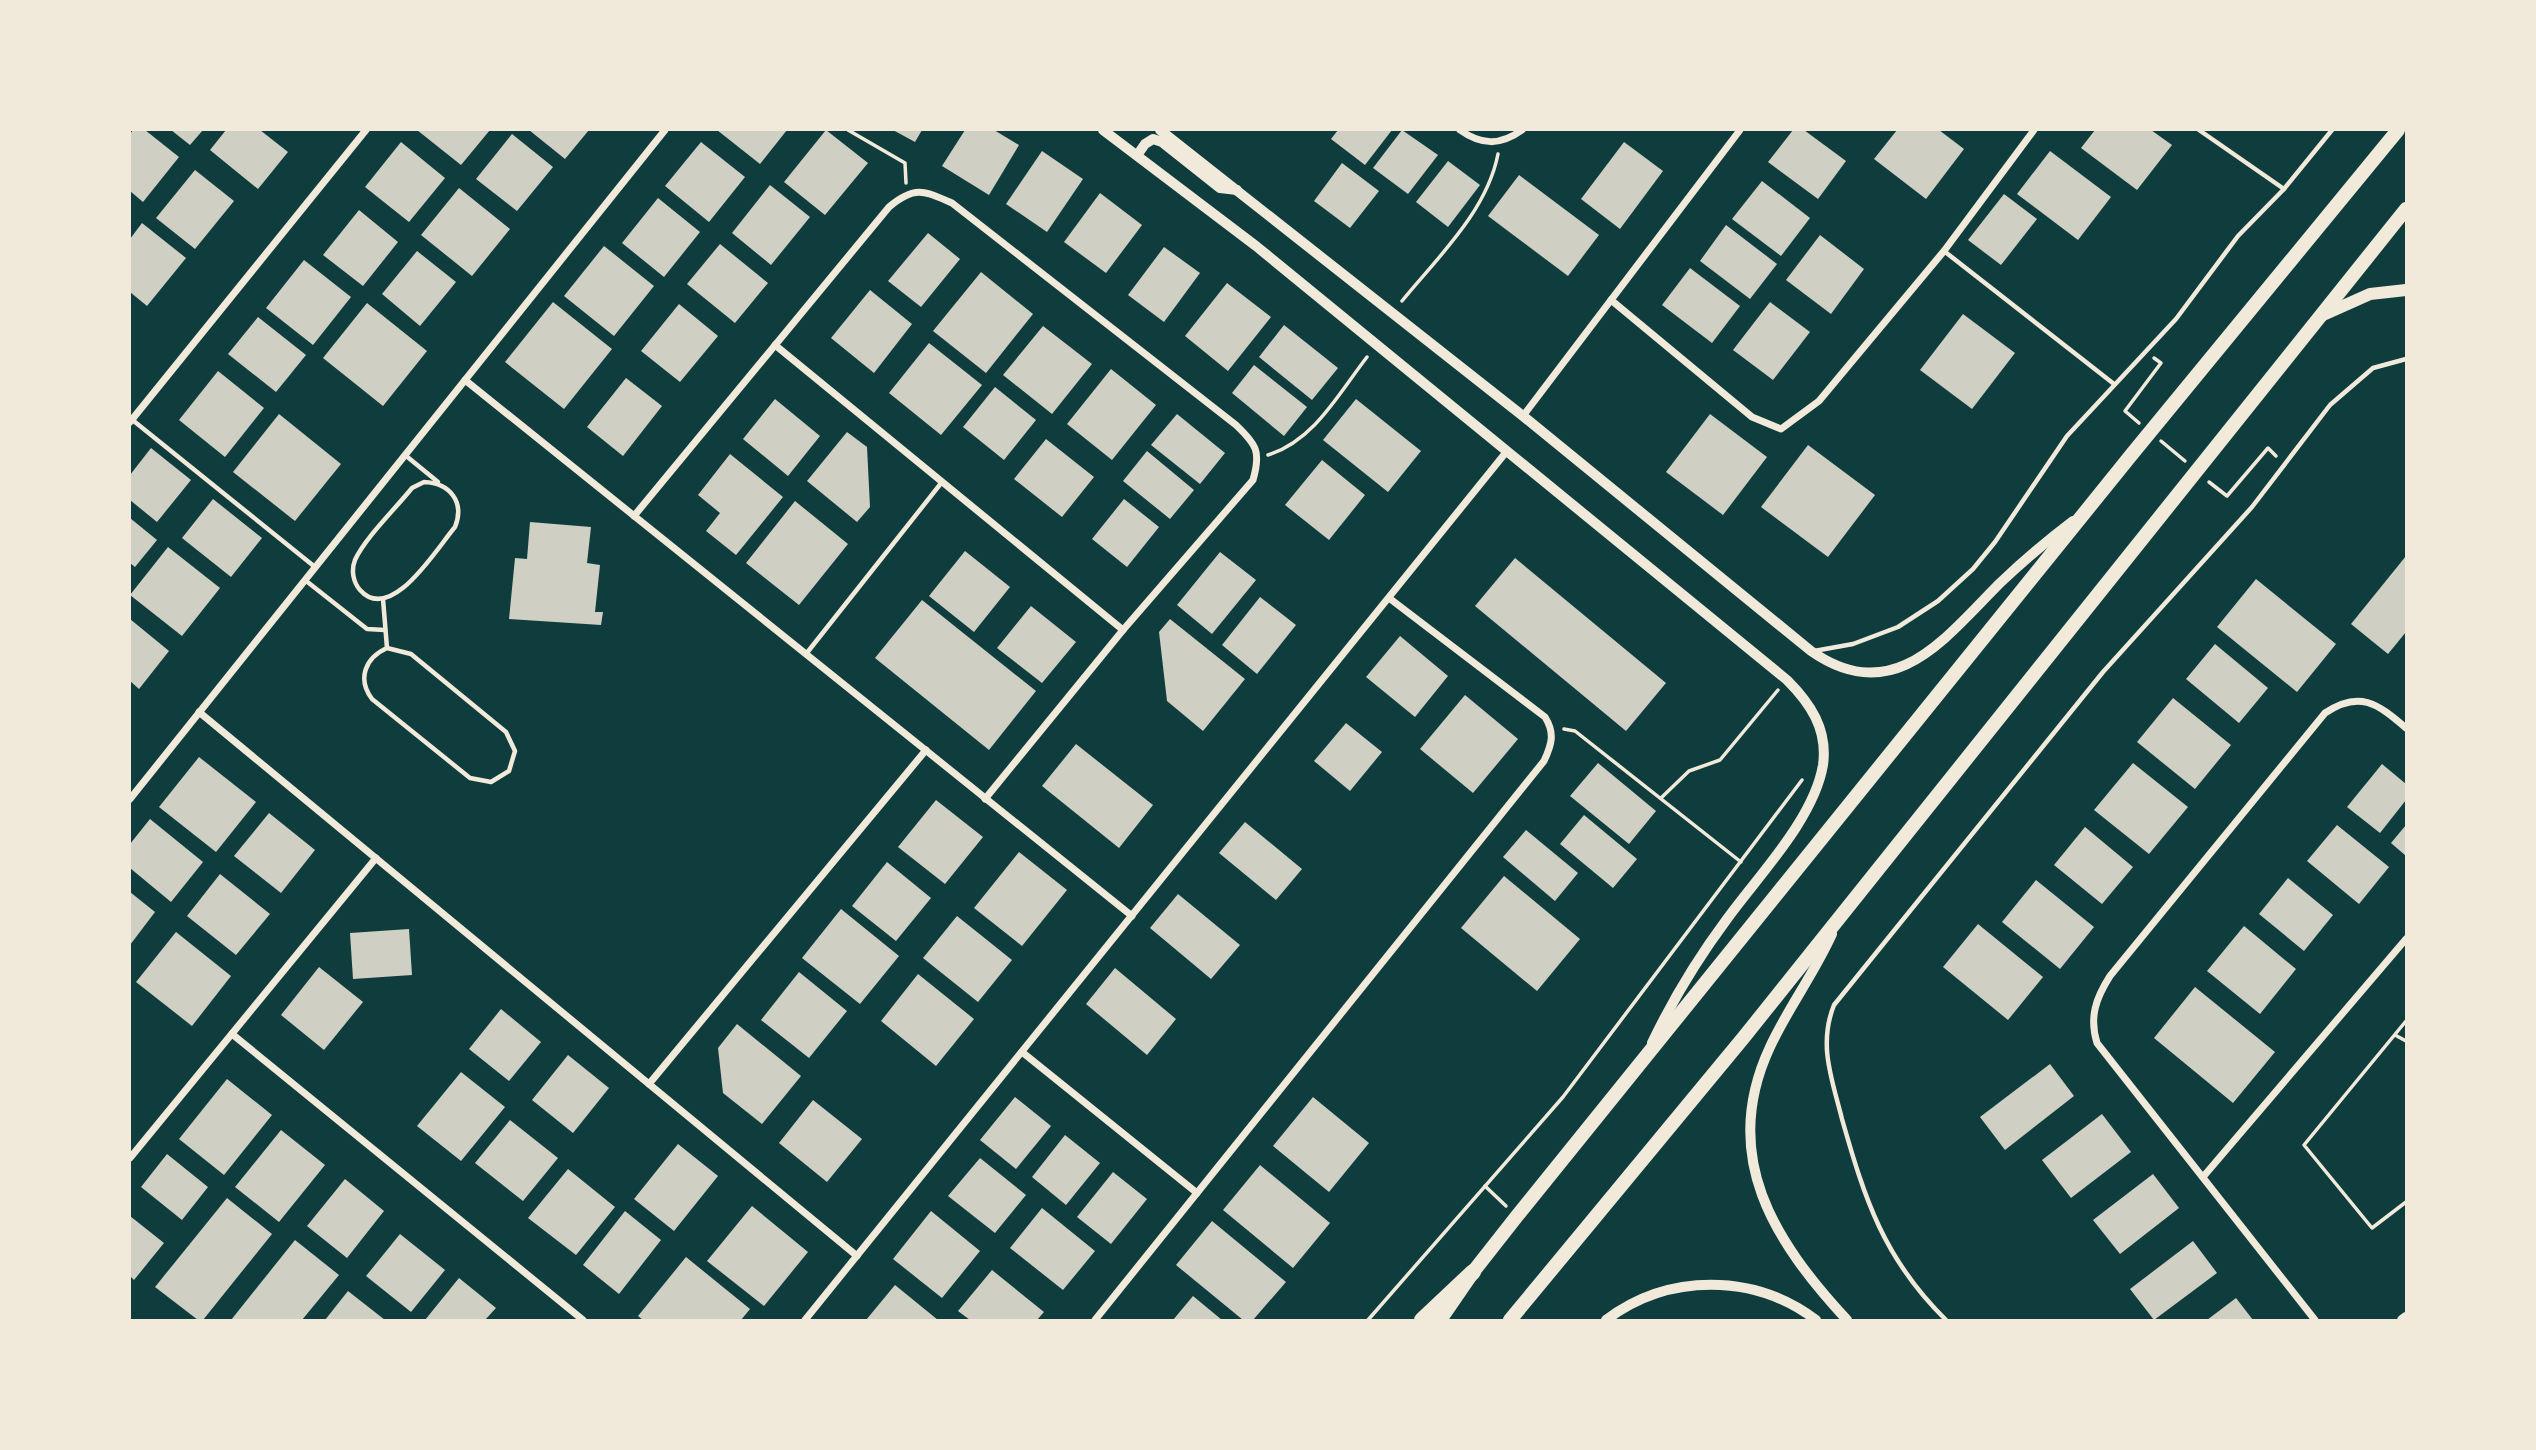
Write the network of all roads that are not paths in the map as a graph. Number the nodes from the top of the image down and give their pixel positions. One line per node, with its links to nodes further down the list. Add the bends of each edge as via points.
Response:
1 (366, 130): 25 (street)
2 (665, 130): 22 (street)
3 (1103, 130): 12 (street)
4 (1160, 130): 14 (street)
5 (1460, 130): 6 (street, via 1491,144)
6 (1522, 130)
7 (1740, 130): 18 (street)
8 (2034, 130): 16 (street)
9 (2199, 130): 13 (lane)
10 (2332, 130): 13 (lane)
11 (2398, 130): 30 (highway)
12 (1138, 154): 14 (street, via 1153,139 1162,142 1220,188); 26 (street)
13 (2284, 189): 23 (lane, via 2238,236 2176,318)
14 (1239, 191): 24 (street)
15 (2406, 209): 19 (highway)
16 (1944, 251): 18 (street, via 1819,401 1781,429 1752,416); 23 (lane)
17 (2406, 290): 19 (main road, via 2353,299)
18 (1611, 300): 24 (street)
19 (2323, 315): 48 (highway)
20 (775, 345): 28 (street); 31 (street); 37 (street, via 888,207 906,192 927,192 952,203 1236,425 1252,440 1259,458 1253,480)
21 (2406, 359): 69 (lane, via 2373,368 2330,405 2252,507 2096,681 1834,1005 1826,1031 1826,1058 1863,1193 1894,1256)
22 (465, 380): 27 (street); 31 (street)
23 (2114, 384): 39 (lane, via 2061,444 1995,542 1947,593 1887,632)
24 (1523, 416): 39 (street)
25 (130, 420): 32 (lane)
26 (1507, 452): 34 (street); 52 (street, via 1787,680 1814,711 1821,729 1824,750 1806,808 1703,951)
27 (405, 454): 29 (lane); 32 (street)
28 (942, 482): 37 (street); 40 (lane)
29 (442, 485): 35 (lane, via 458,505 455,527 404,589); 35 (lane, via 416,485 358,555 353,572 359,589)
30 (2087, 511): 39 (street, via 2029,556 1918,661 1863,673 1834,665); 52 (highway)
31 (634, 516): 40 (street)
32 (315, 567): 33 (street)
33 (305, 580): 36 (lane, via 367,629); 41 (street)
34 (1389, 598): 47 (street); 56 (street, via 1545,717 1551,726 1552,745 1544,761)
35 (383, 600): 36 (lane)
36 (385, 630): 38 (lane)
37 (1123, 630): 45 (street)
38 (387, 648): 38 (lane, via 371,657 364,674 363,683 372,699 470,778 491,782 509,771 515,751 506,732 411,653)
39 (1811, 651)
40 (806, 654): 43 (street)
41 (199, 712): 44 (street); 46 (street)
42 (2406, 727): 55 (street, via 2388,712 2354,699 2325,713 2099,993 2093,1012 2097,1043)
43 (926, 750): 45 (street); 53 (street)
44 (130, 799)
45 (985, 799): 47 (street)
46 (376, 858): 50 (street); 53 (street)
47 (1132, 916): 51 (street)
48 (1839, 918): 65 (highway); 68 (street, via 1759,1073 1749,1142 1757,1185 1774,1226)
49 (2406, 939): 55 (street)
50 (232, 1034): 54 (street); 60 (street)
51 (1022, 1052): 56 (street); 57 (street)
52 (1643, 1060): 58 (highway)
53 (649, 1084): 57 (street)
54 (130, 1158)
55 (2203, 1177): 70 (street)
56 (1197, 1193): 62 (street)
57 (857, 1256): 61 (street)
58 (1472, 1272): 63 (highway); 64 (highway)
59 (2406, 1317): 71 (street)
60 (583, 1321)
61 (805, 1321)
62 (1095, 1321)
63 (1422, 1321)
64 (1440, 1321)
65 (1510, 1321)
66 (1606, 1321): 67 (street, via 1658,1293 1712,1285 1770,1294)
67 (1815, 1321)
68 (1847, 1321)
69 (1946, 1321)
70 (2315, 1321)
71 (2402, 1321)

